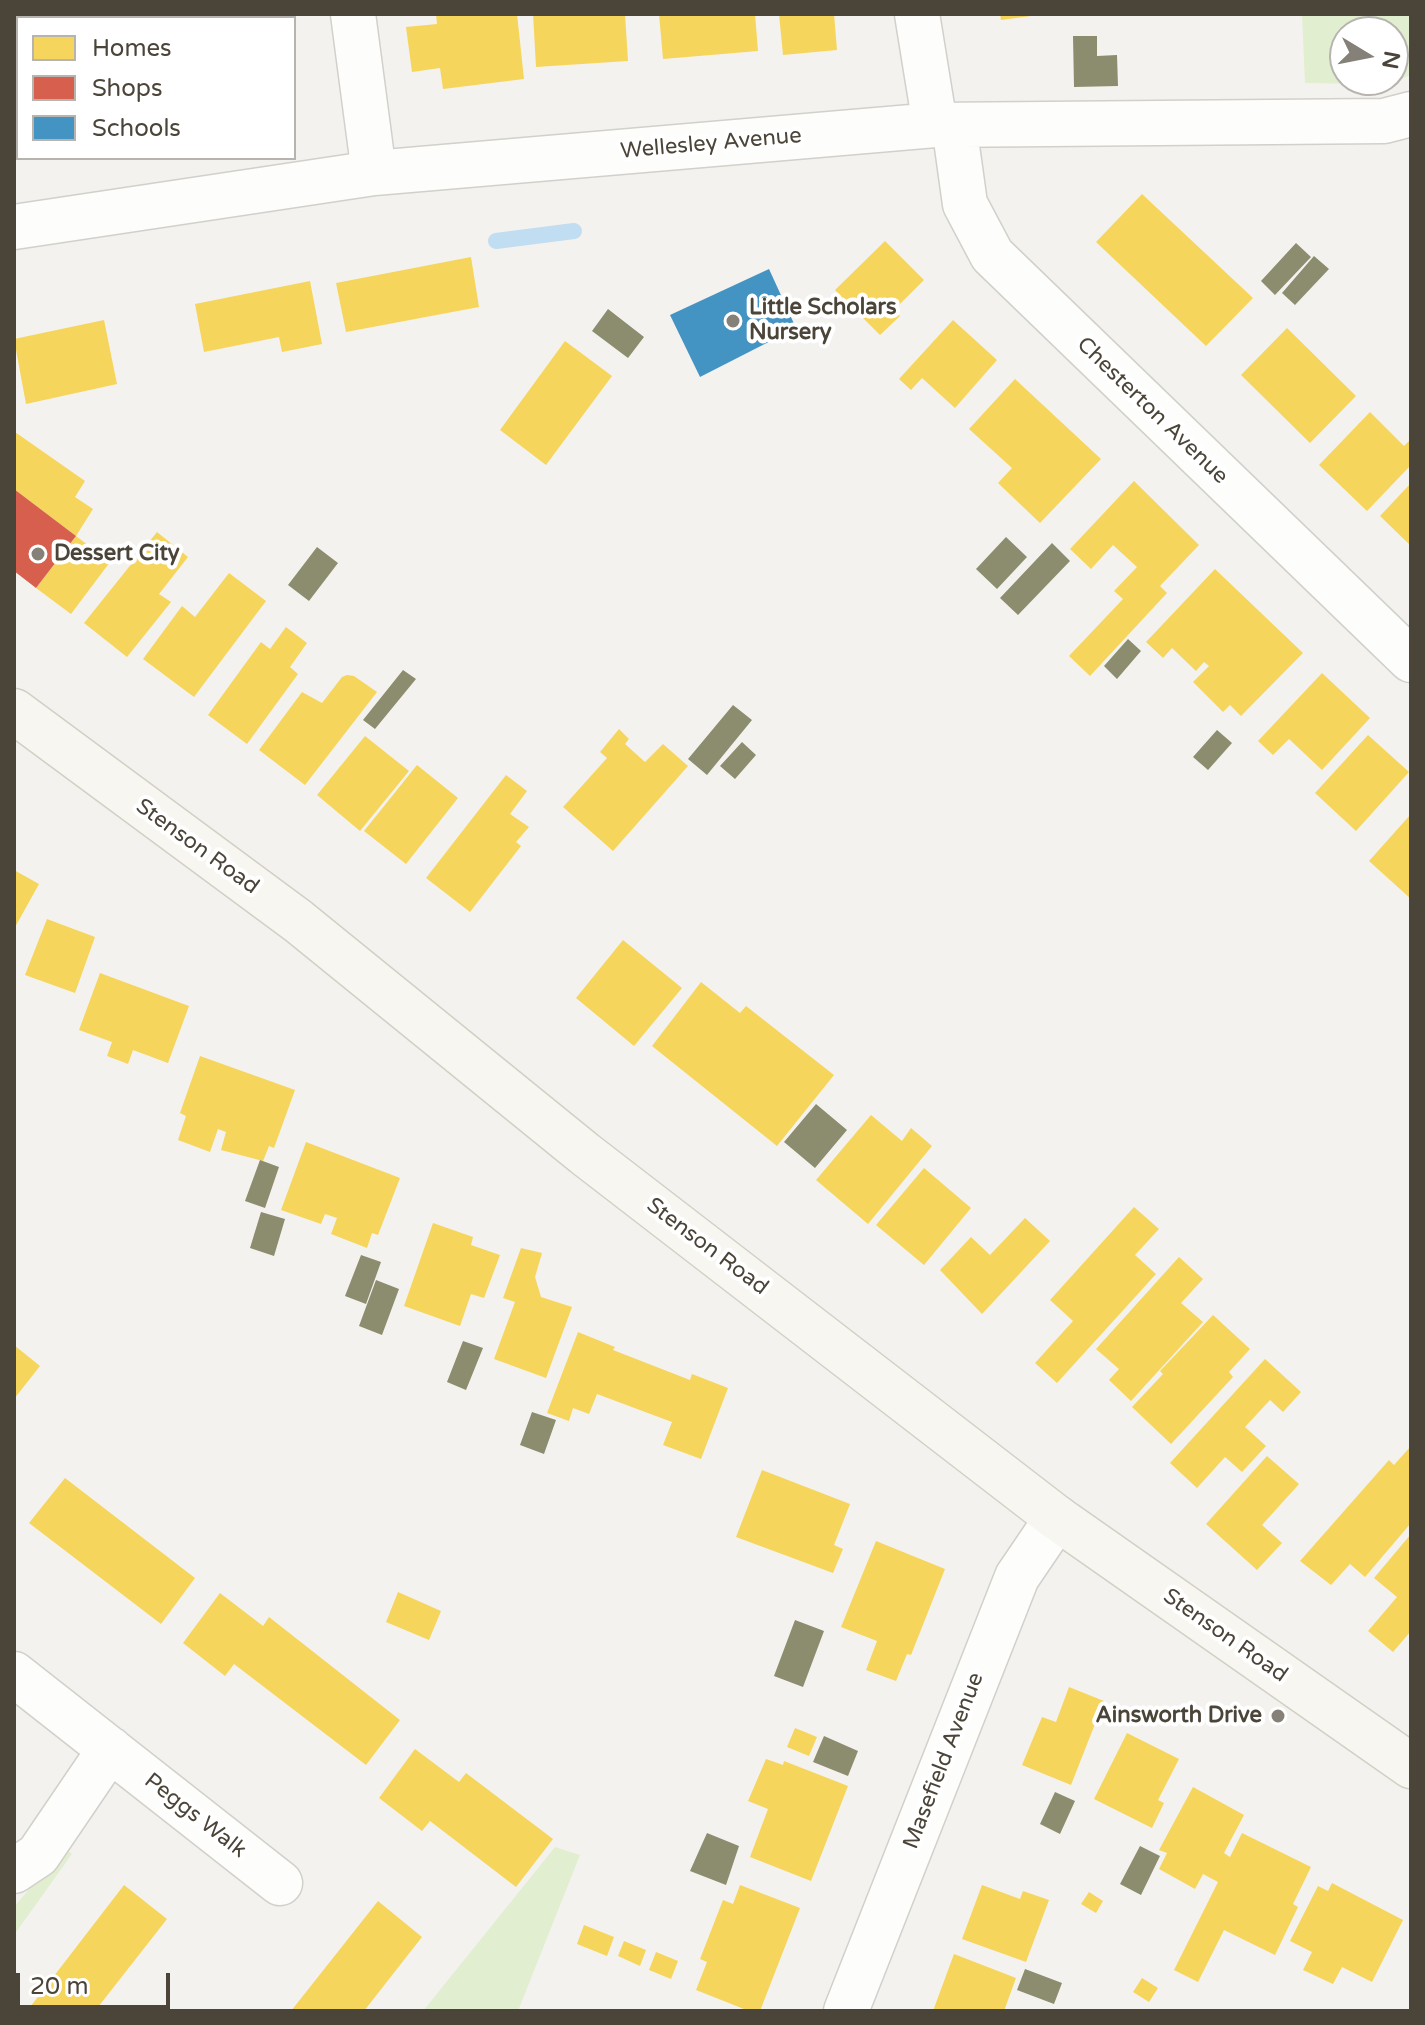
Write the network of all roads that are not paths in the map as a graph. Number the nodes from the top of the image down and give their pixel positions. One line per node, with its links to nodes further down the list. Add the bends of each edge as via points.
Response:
1 (353, 14): 5 (street)
2 (917, 14): 4 (street, Chesterton Avenue)
3 (1411, 114): 4 (street, Wellesley Avenue, via 1384,121)
4 (945, 125): 5 (street, Wellesley Avenue); 7 (street, Chesterton Avenue, via 965,204 992,255)
5 (374, 173): 6 (street, Wellesley Avenue)
6 (14, 227)
7 (1411, 660)
8 (14, 711): 9 (street, Stenson Road, via 298,921 585,1154)
9 (1057, 1518): 12 (street, Stenson Road); 15 (street, Masefield Avenue, via 1017,1577)
10 (14, 1674): 11 (street, Peggs Walk)
11 (110, 1749): 13 (street); 14 (street, Peggs Walk)
12 (1411, 1766)
13 (26, 1863)
14 (280, 1883)
15 (846, 2011)

